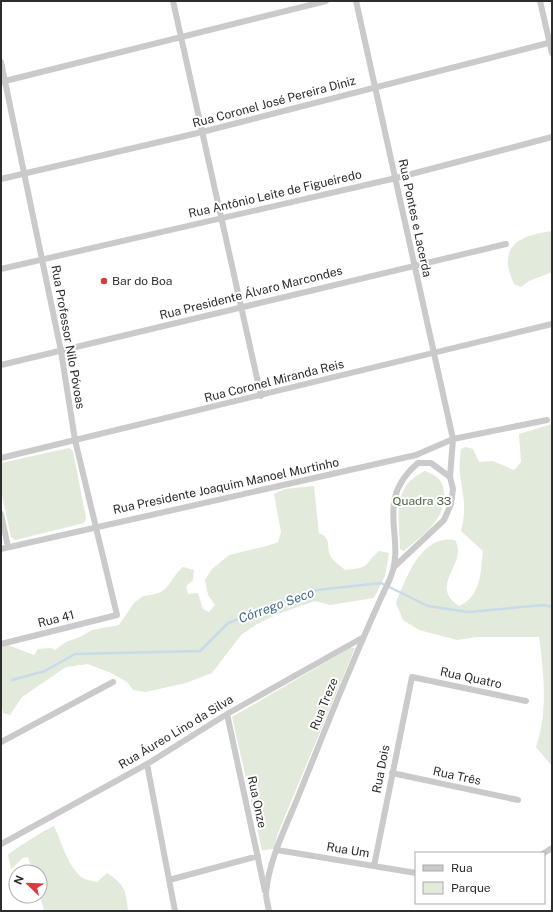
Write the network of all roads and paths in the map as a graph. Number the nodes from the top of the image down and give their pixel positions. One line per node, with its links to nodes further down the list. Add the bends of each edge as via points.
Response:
1 (173, 1): 5 (street)
2 (326, 1): 5 (street)
3 (356, 1): 10 (street, Rua Pontes e Lacerda)
4 (540, 1): 6 (street)
5 (181, 36): 9 (street); 11 (street)
6 (551, 42): 7 (street); 10 (street, Rua Coronel José Pereira Diniz)
7 (552, 53)
8 (1, 62): 9 (street, Rua Professor Nilo Póvoas)
9 (3, 81): 13 (street, Rua Professor Nilo Póvoas)
10 (375, 87): 11 (street, Rua Coronel José Pereira Diniz); 14 (street, Rua Pontes e Lacerda)
11 (202, 132): 13 (street, Rua Coronel José Pereira Diniz); 16 (street)
12 (552, 137): 14 (street, Rua Antônio Leite de Figueiredo)
13 (24, 174): 15 (street, Rua Coronel José Pereira Diniz); 18 (street, Rua Professor Nilo Póvoas)
14 (396, 178): 16 (street, Rua Antônio Leite de Figueiredo); 19 (street, Rua Pontes e Lacerda)
15 (1, 179)
16 (222, 218): 18 (street, Rua Antônio Leite de Figueiredo); 21 (street)
17 (506, 244): 19 (street, Rua Presidente Álvaro Marcondes)
18 (42, 259): 20 (street, Rua Antônio Leite de Figueiredo); 23 (street, Rua Professor Nilo Póvoas)
19 (414, 265): 21 (street, Rua Presidente Álvaro Marcondes); 24 (street, Rua Pontes e Lacerda)
20 (1, 269)
21 (241, 306): 23 (street, Rua Presidente Álvaro Marcondes); 26 (street)
22 (552, 324): 24 (street, Rua Coronel Miranda Reis)
23 (61, 351): 25 (street, Rua Presidente Álvaro Marcondes); 29 (street, Rua Professor Nilo Póvoas)
24 (433, 353): 26 (street, Rua Coronel Miranda Reis); 28 (street, Rua Pontes e Lacerda)
25 (1, 365)
26 (261, 396): 29 (street, Rua Coronel Miranda Reis)
27 (547, 420): 28 (street, Rua Presidente Joaquim Manoel Murtinho)
28 (453, 439): 30 (street, Rua Presidente Joaquim Manoel Murtinho); 33 (street, Rua Treze)
29 (75, 440): 31 (street, Rua Coronel Miranda Reis); 35 (street, Rua Professor Nilo Póvoas)
30 (416, 455): 32 (street); 35 (street, Rua Presidente Joaquim Manoel Murtinho)
31 (1, 458)
32 (418, 463): 33 (street, via 431,463); 38 (street, Rua Treze, via 396,488 393,503)
33 (450, 477): 38 (street, Rua Treze, via 453,489 451,504 444,520)
34 (1, 514): 36 (street)
35 (96, 526): 36 (street, Rua Presidente Joaquim Manoel Murtinho); 39 (street, Rua Professor Nilo Póvoas)
36 (8, 547): 37 (street, Rua Presidente Joaquim Manoel Murtinho)
37 (1, 549)
38 (393, 570): 40 (street, Rua Treze)
39 (117, 615): 41 (street, Rua 41)
40 (362, 638): 45 (street, Rua Áureo Lino da Silva); 51 (street, Rua Treze)
41 (1, 644)
42 (412, 677): 44 (street, Rua Quatro); 48 (street, Rua Dois)
43 (113, 682): 46 (street)
44 (526, 701)
45 (227, 714): 47 (street, Rua Áureo Lino da Silva); 52 (street, Rua Onze)
46 (1, 742)
47 (146, 764): 50 (street, Rua Áureo Lino da Silva); 55 (street)
48 (392, 773): 49 (street, Rua Três); 53 (street, Rua Dois)
49 (518, 800)
50 (1, 844)
51 (277, 850): 53 (street, Rua Um); 56 (street, Rua Treze)
52 (258, 856): 55 (street); 56 (street, Rua Onze)
53 (374, 866): 54 (street, Rua Um)
54 (415, 873)
55 (169, 880): 57 (street)
56 (266, 895): 58 (street, Rua Onze)
57 (175, 911)
58 (269, 911)

